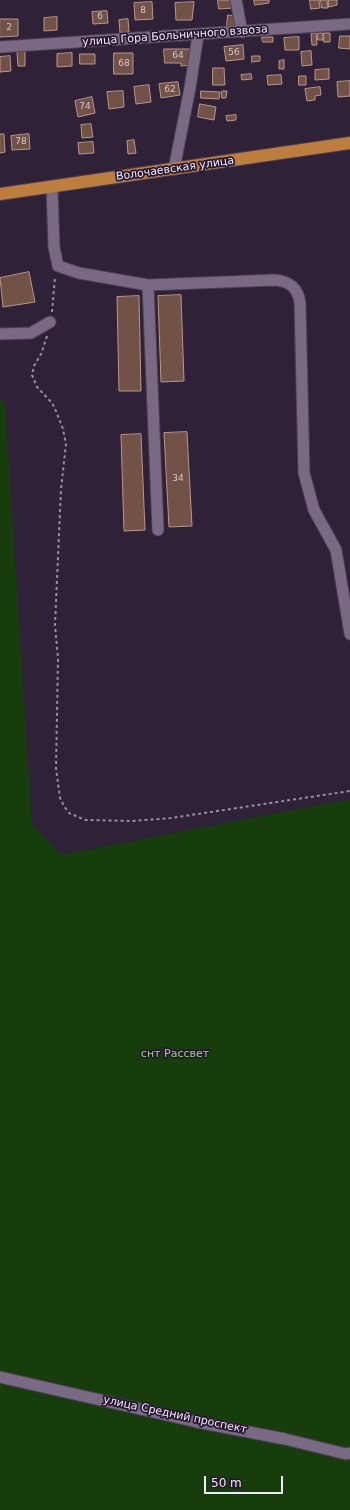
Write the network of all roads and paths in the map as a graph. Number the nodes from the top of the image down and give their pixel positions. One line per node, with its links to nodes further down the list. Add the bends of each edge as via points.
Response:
1 (236, 0): 3 (street)
2 (350, 24): 3 (street, улица Гора Больничного взвоза)
3 (242, 32): 4 (street, улица Гора Больничного взвоза)
4 (198, 34): 5 (street, улица Гора Больничного взвоза); 7 (street)
5 (0, 48)
6 (350, 143): 7 (main road, Волочаевская улица)
7 (174, 169): 8 (main road, Волочаевская улица)
8 (52, 187): 9 (main road, Волочаевская улица); 10 (street)
9 (0, 194)
10 (55, 262): 11 (street, via 61,269); 12 (path)
11 (148, 285): 14 (street); 15 (street, via 274,280 288,282 296,290 300,303 304,473 314,510 336,550)
12 (50, 322): 13 (street, via 31,333); 16 (path, via 44,346 32,375 37,387 56,411 67,449 60,489 55,625 58,658 56,768 60,798 69,814 85,820 133,821 171,818)
13 (0, 334)
14 (158, 530)
15 (350, 634)
16 (350, 791)
17 (0, 1377): 18 (street, улица Средний проспект, via 346,1454)
18 (350, 1452)

